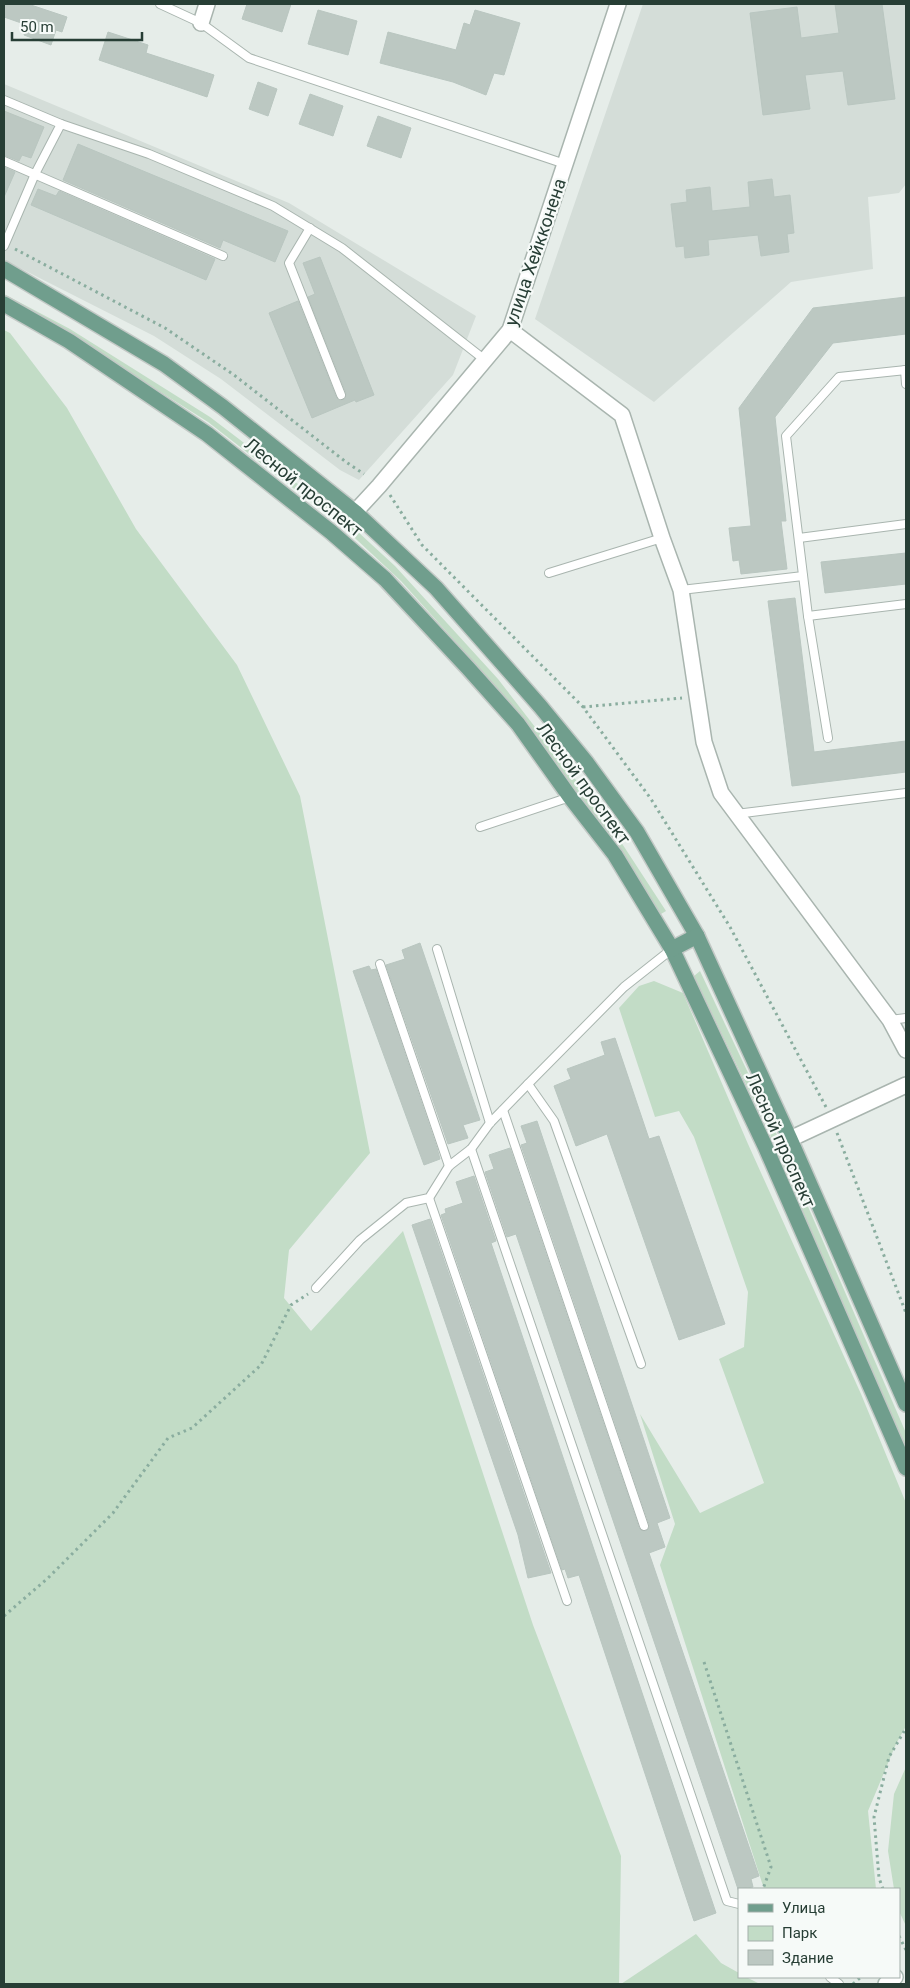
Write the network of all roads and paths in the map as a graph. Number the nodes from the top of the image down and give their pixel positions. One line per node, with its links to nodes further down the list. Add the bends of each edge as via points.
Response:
1 (160, 4): 4 (lane)
2 (207, 4): 4 (street)
3 (618, 4): 8 (street, улица Хейкконена)
4 (201, 23): 8 (lane, via 249,58)
5 (4, 100): 6 (lane)
6 (61, 124): 9 (lane); 10 (lane, via 149,154 272,206)
7 (4, 161): 9 (lane)
8 (565, 164): 15 (street, улица Хейкконена)
9 (35, 174): 11 (lane); 12 (lane)
10 (310, 228): 16 (lane, via 342,248); 19 (lane, via 289,263)
11 (4, 245): 20 (path, via 164,328 234,375)
12 (223, 256)
13 (4, 269): 22 (main road, Лесной проспект, via 164,364)
14 (4, 304): 36 (main road, Лесной проспект, via 69,341 207,434 331,532 384,579 468,668 518,724)
15 (510, 330): 16 (street, улица Хейкконена); 24 (street, via 622,415)
16 (485, 360): 22 (street, улица Хейкконена)
17 (905, 370): 18 (lane); 25 (lane, via 840,377 786,436)
18 (906, 384)
19 (341, 395)
20 (364, 474)
21 (389, 494): 26 (path)
22 (355, 512): 39 (main road, Лесной проспект, via 436,588 586,762 636,832)
23 (906, 524): 25 (lane)
24 (662, 538): 27 (lane); 29 (street)
25 (799, 538): 28 (lane)
26 (422, 545)
27 (549, 573)
28 (803, 576): 29 (lane); 31 (lane)
29 (681, 590): 32 (street)
30 (906, 604): 31 (lane)
31 (808, 616): 34 (lane)
32 (696, 696): 33 (path); 37 (street, via 704,742 721,793)
33 (583, 707)
34 (828, 738)
35 (906, 793): 37 (lane)
36 (570, 796): 38 (lane); 41 (main road, Лесной проспект, via 615,855)
37 (736, 814): 44 (street)
38 (480, 828)
39 (697, 936): 41 (main road); 50 (main road, Лесной проспект)
40 (437, 949): 49 (lane)
41 (672, 949): 46 (lane, via 624,987); 57 (main road, Лесной проспект, via 765,1146)
42 (380, 964): 52 (lane)
43 (906, 1018): 44 (lane)
44 (890, 1020): 45 (street)
45 (906, 1050)
46 (528, 1084): 48 (lane); 55 (lane, via 554,1121)
47 (906, 1085): 50 (street)
48 (503, 1110): 49 (lane); 58 (lane)
49 (490, 1123): 51 (lane)
50 (790, 1139): 56 (main road, Лесной проспект)
51 (471, 1149): 52 (lane); 65 (lane, via 728,1901)
52 (449, 1166): 53 (lane)
53 (429, 1198): 54 (lane, via 406,1204 360,1240); 59 (lane)
54 (316, 1288): 60 (path, via 291,1306 261,1365 192,1428 168,1438 112,1513 48,1578)
55 (641, 1364)
56 (906, 1404)
57 (906, 1468)
58 (644, 1526)
59 (568, 1601)
60 (4, 1616)
61 (704, 1662): 63 (path, via 771,1867)
62 (906, 1728): 64 (path, via 889,1757 874,1817)
63 (764, 1888)
64 (882, 1888)
65 (738, 1904)
66 (900, 1943): 67 (path)
67 (906, 1950)

